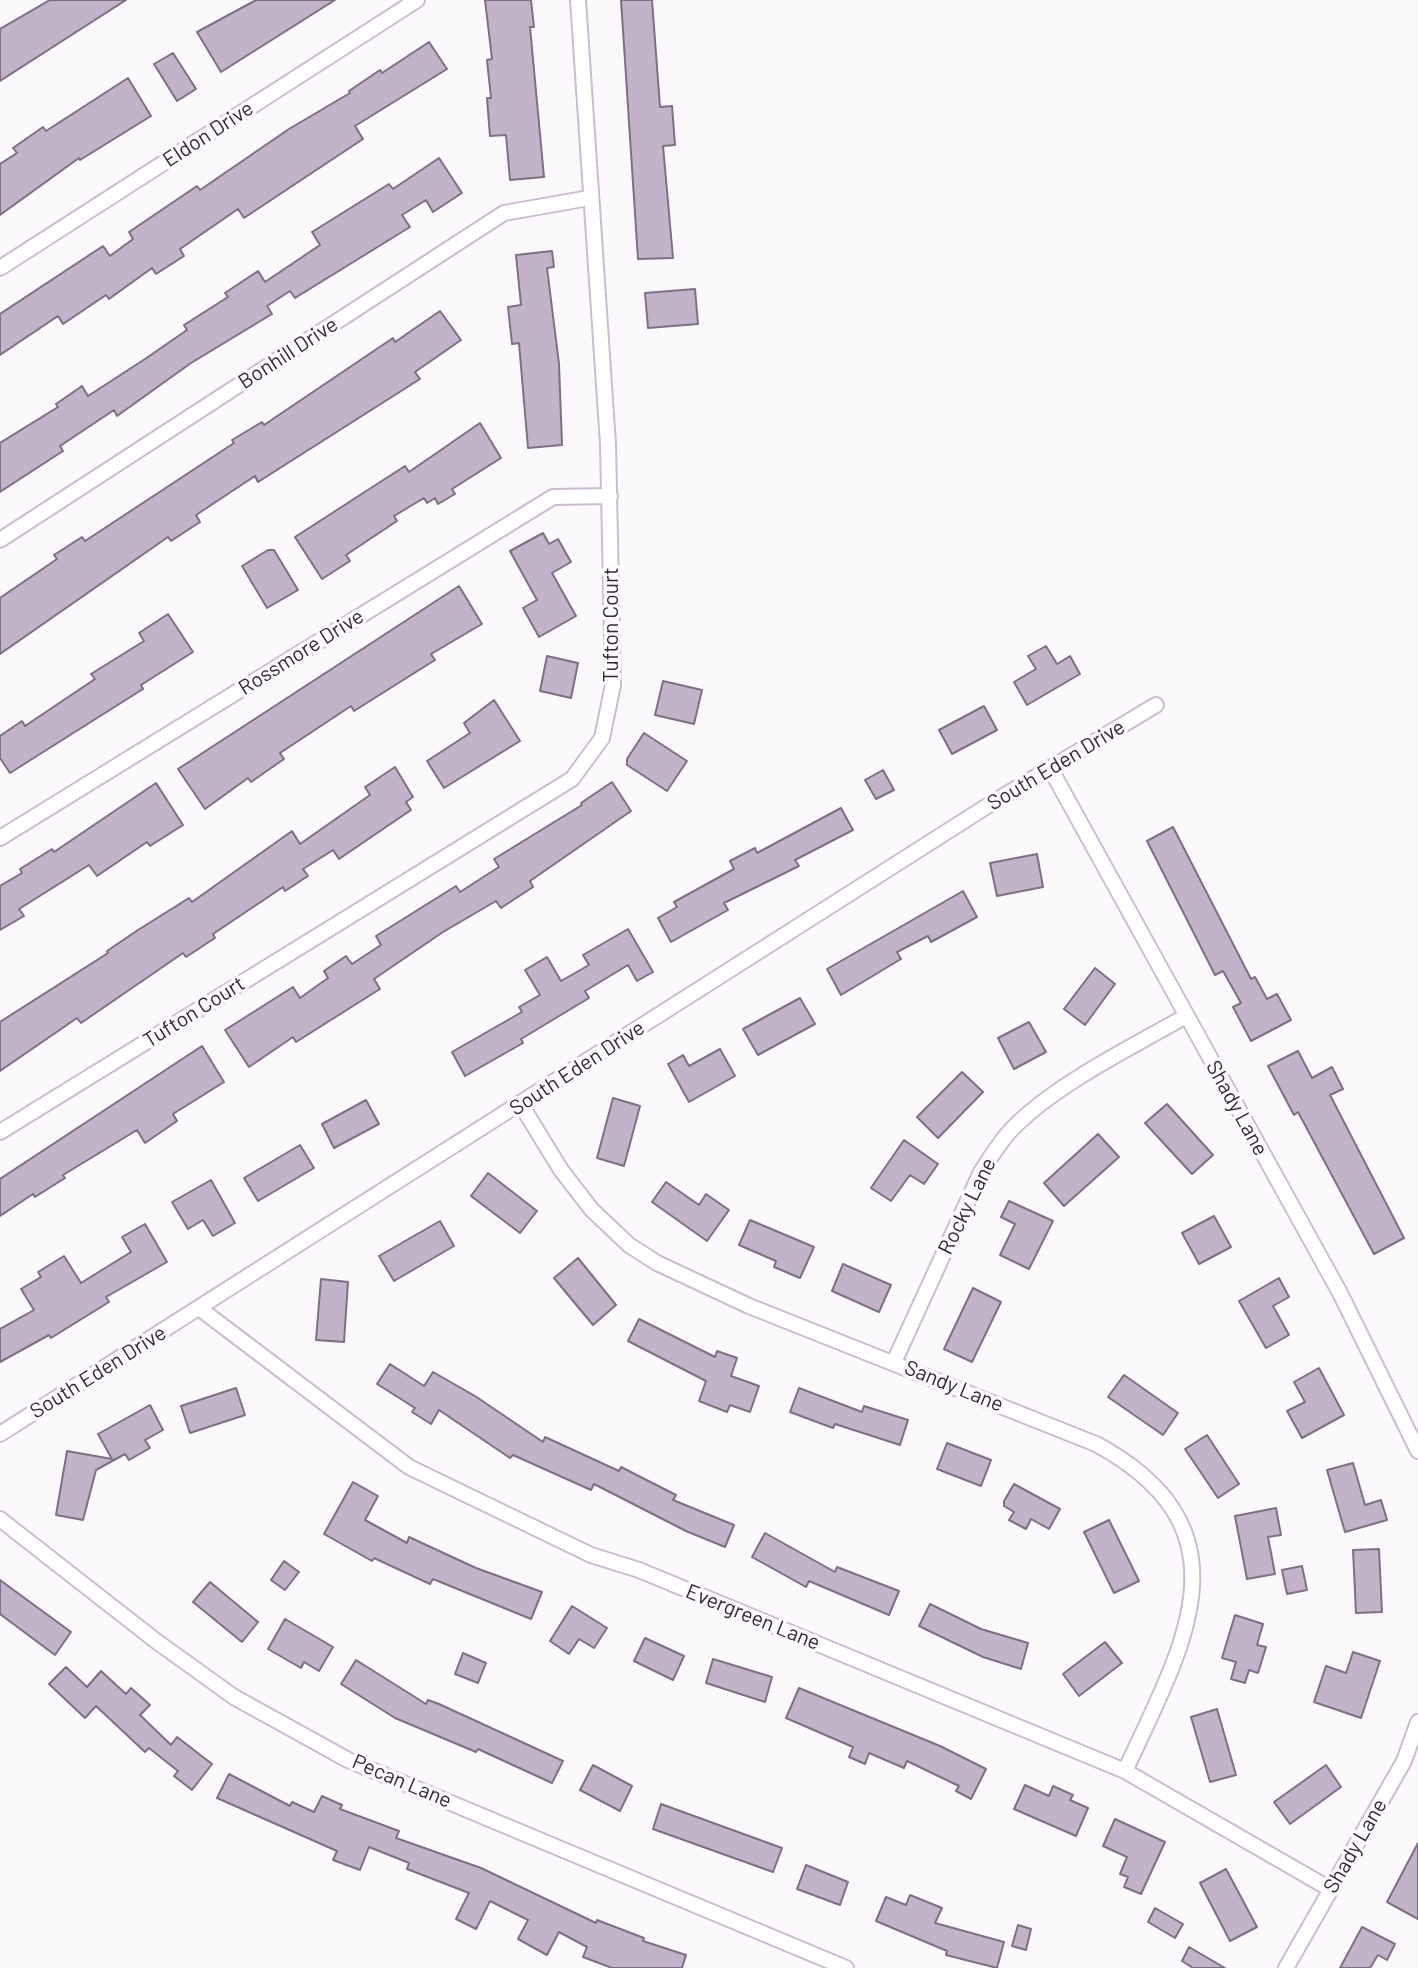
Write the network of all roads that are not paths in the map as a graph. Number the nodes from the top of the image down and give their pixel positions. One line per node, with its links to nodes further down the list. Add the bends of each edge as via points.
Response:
1 (417, 0): 4 (street, Eldon Drive)
2 (578, 0): 3 (street, Tufton Court)
3 (589, 198): 5 (street, Tufton Court); 6 (street, Bonhill Drive, via 505,213)
4 (0, 268)
5 (610, 496): 9 (street, Rossmore Drive, via 553,497); 12 (street, Tufton Court, via 613,685 602,738 572,779)
6 (0, 540)
7 (1156, 705): 8 (street, South Eden Drive)
8 (1050, 768): 10 (street, Shady Lane); 11 (street, South Eden Drive)
9 (0, 838)
10 (1186, 1016): 14 (street, Rocky Lane, via 1049,1098 1004,1137 981,1172); 16 (street, Shady Lane, via 1340,1293)
11 (520, 1103): 13 (street, South Eden Drive); 14 (street, Sandy Lane, via 592,1210 643,1255 749,1306)
12 (0, 1132)
13 (199, 1308): 15 (street, South Eden Drive); 19 (street, Evergreen Lane, via 381,1449 484,1506 591,1555 652,1575)
14 (894, 1362): 19 (street, Sandy Lane, via 1104,1448 1138,1472 1173,1508 1193,1572 1192,1606 1171,1670)
15 (0, 1434)
16 (1418, 1451)
17 (0, 1519): 21 (street, Pecan Lane, via 234,1697 348,1760)
18 (1418, 1722): 20 (street, Shady Lane, via 1404,1761)
19 (1125, 1772): 20 (street, Evergreen Lane)
20 (1330, 1889): 22 (street, Shady Lane)
21 (846, 1968)
22 (1286, 1968)

